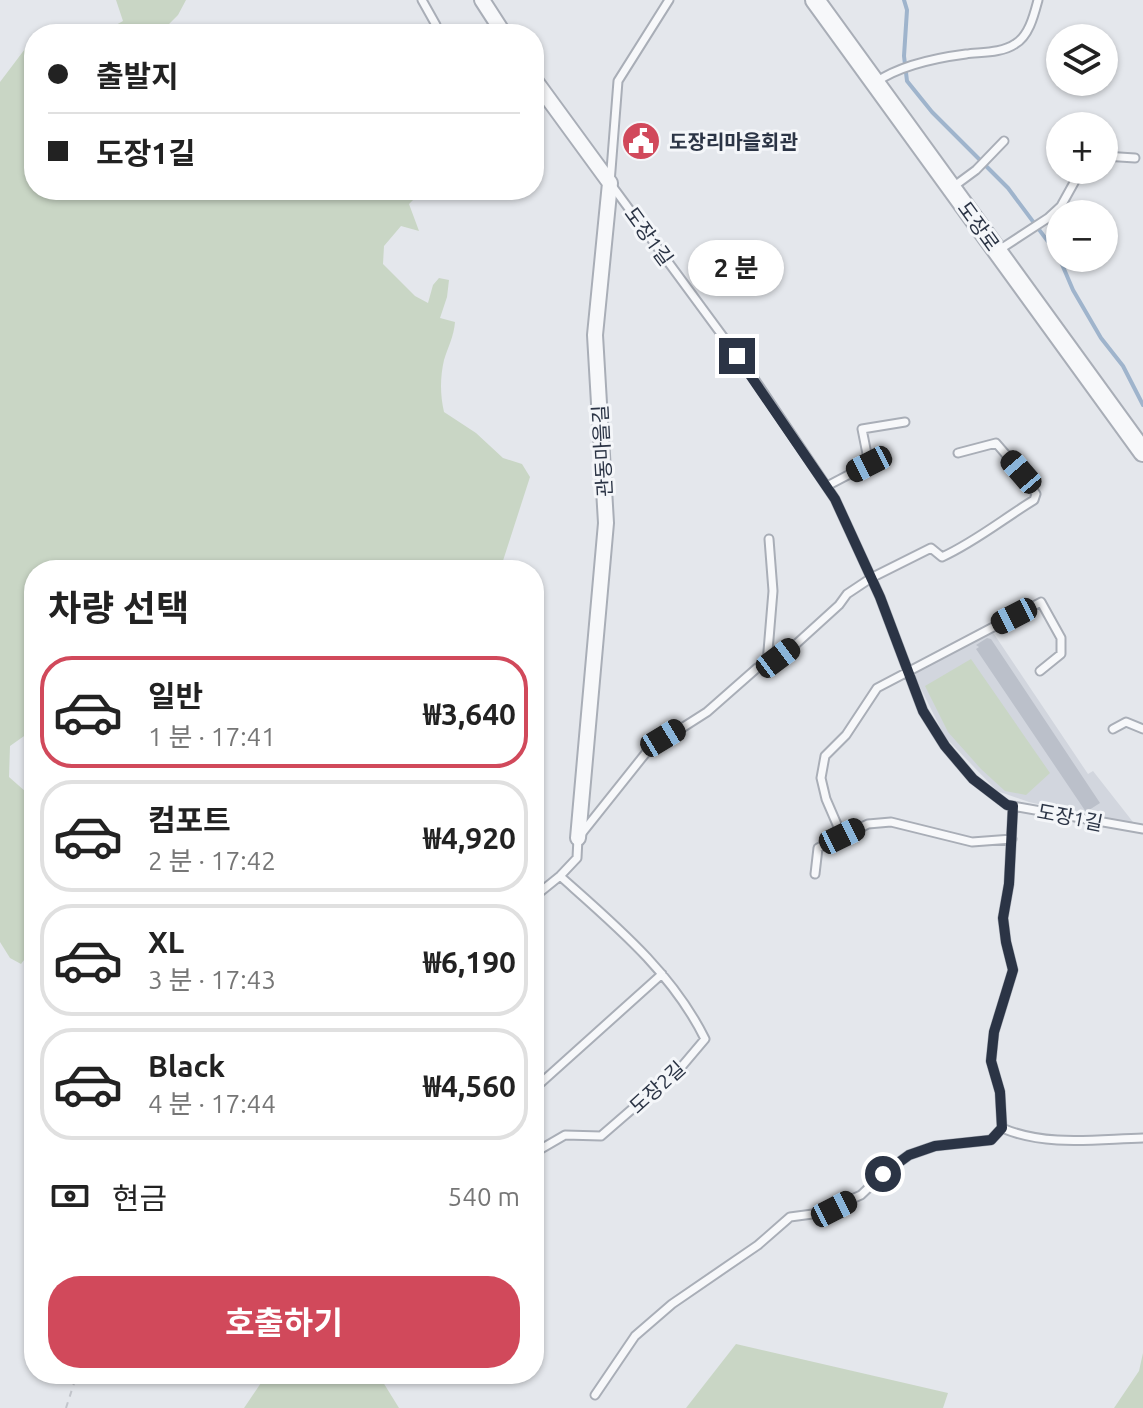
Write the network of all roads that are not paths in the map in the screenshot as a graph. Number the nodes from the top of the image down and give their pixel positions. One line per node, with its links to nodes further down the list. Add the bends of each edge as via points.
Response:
1 (422, 0): 6 (lane)
2 (482, 0): 7 (street)
3 (669, 0): 13 (lane, 관동마을길, via 618,81)
4 (815, 0): 8 (street, 도장로)
5 (1038, 0): 8 (lane, via 1017,44 943,57 892,71)
6 (435, 24)
7 (498, 24)
8 (875, 82): 15 (street, 도장로)
9 (544, 93): 13 (street, 도장1길)
10 (1004, 141): 15 (lane)
11 (1118, 157): 12 (lane)
12 (1135, 158)
13 (610, 183): 20 (lane, 도장1길); 31 (street, 관동마을길, via 595,335 606,523)
14 (1073, 184): 16 (lane, via 1048,218)
15 (952, 188): 16 (street, 도장로)
16 (997, 251): 18 (street, 도장로)
17 (905, 422): 20 (lane, via 862,429 869,464)
18 (1143, 452)
19 (958, 453): 22 (lane, via 996,443 1036,494 1034,500 965,547 942,557 931,548)
20 (827, 486): 22 (lane, 도장1길)
21 (769, 539): 23 (lane, via 773,591)
22 (871, 578): 23 (lane); 24 (lane, 도장1길)
23 (767, 663): 31 (lane, via 707,712 649,749)
24 (908, 670): 25 (lane, via 1041,602 1061,638 1061,654); 28 (lane, 도장1길, via 923,711 945,746 973,779); 30 (lane, via 877,688 825,756 821,778)
25 (1040, 671)
26 (1113, 729): 27 (lane, via 1126,722)
27 (1143, 729)
28 (1013, 806): 29 (lane, 도장1길); 32 (lane)
29 (1143, 829)
30 (842, 836): 32 (lane, via 868,824 891,822 972,842); 33 (lane, via 818,848)
31 (578, 838): 34 (lane, 관동마을길, via 577,858)
32 (1012, 839): 38 (lane, via 1003,918 1013,970 991,1061)
33 (815, 874)
34 (560, 876): 35 (lane, 관동마을길); 36 (lane, 도장2길)
35 (544, 889)
36 (662, 974): 37 (lane); 40 (lane, 도장2길, via 705,1039 683,1065 601,1136 565,1135)
37 (544, 1080)
38 (1002, 1128): 39 (lane, via 1046,1139); 41 (lane, via 991,1140 935,1146 909,1155 861,1195 834,1209 790,1217 635,1336)
39 (1143, 1138)
40 (544, 1147)
41 (595, 1395)

